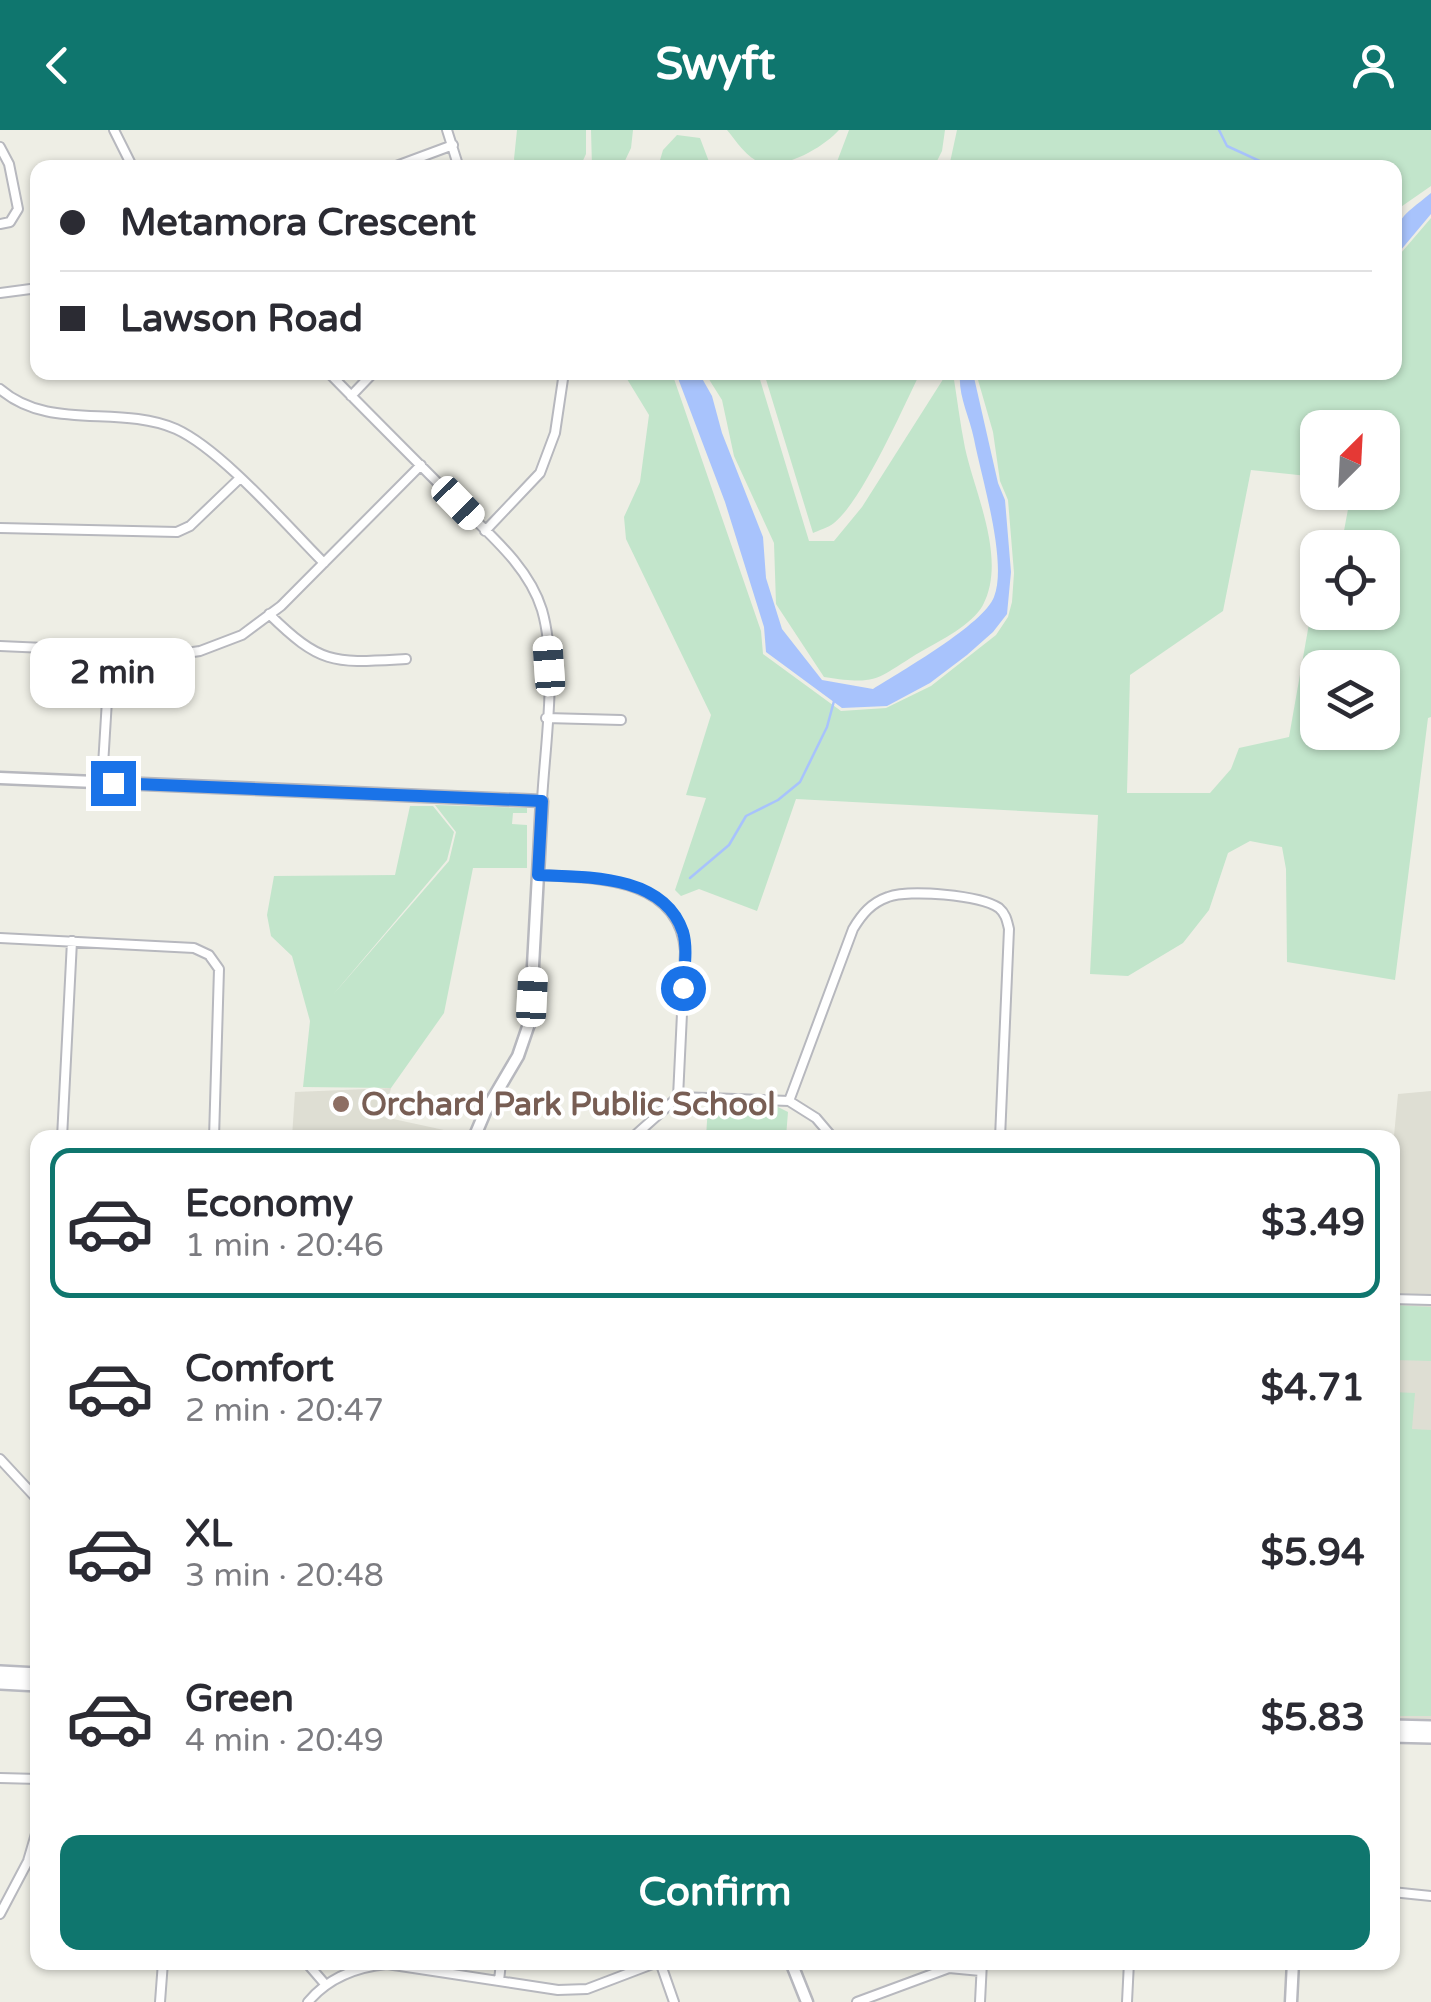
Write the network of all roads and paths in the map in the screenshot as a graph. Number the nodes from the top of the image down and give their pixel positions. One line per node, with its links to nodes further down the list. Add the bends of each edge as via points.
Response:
1 (114, 130): 5 (street)
2 (447, 130): 3 (street)
3 (452, 145): 6 (street); 7 (street)
4 (0, 147): 8 (street, via 18,209)
5 (128, 160)
6 (412, 160)
7 (457, 160)
8 (0, 224)
9 (30, 289): 10 (street)
10 (0, 293)
11 (336, 380): 15 (street)
12 (366, 380): 15 (street)
13 (563, 380): 19 (street, via 555,433 540,473)
14 (0, 389): 17 (street, via 32,409 128,417 176,429 202,443)
15 (351, 396): 16 (street)
16 (420, 465): 19 (street); 20 (street)
17 (239, 479): 18 (street, via 177,532); 20 (street)
18 (0, 528)
19 (485, 531): 25 (street, via 528,579 542,610)
20 (324, 564): 21 (street)
21 (269, 614): 23 (street, via 242,635 200,651); 24 (street, via 302,646 328,658)
22 (0, 646): 23 (street)
23 (110, 651): 28 (street)
24 (406, 659)
25 (546, 718): 26 (street); 29 (street)
26 (620, 720)
27 (0, 778): 28 (street)
28 (102, 782): 29 (street)
29 (542, 801): 30 (street)
30 (538, 875): 33 (street, via 627,885 661,898 675,917 685,952); 37 (street, via 530,1021)
31 (0, 938): 32 (street)
32 (72, 941): 35 (street); 36 (street, via 194,948 210,955 219,969)
33 (678, 1097): 34 (street); 38 (street)
34 (789, 1100): 39 (street); 40 (street, via 863,914 907,892 968,898 999,908 1009,930)
35 (62, 1130)
36 (214, 1130)
37 (477, 1130)
38 (641, 1130)
39 (826, 1130)
40 (1000, 1130)
41 (1400, 1299): 42 (street)
42 (1431, 1300)
43 (0, 1458): 44 (street)
44 (30, 1491)
45 (0, 1672): 46 (main road)
46 (30, 1674)
47 (0, 1683): 48 (main road)
48 (30, 1685)
49 (1400, 1726): 50 (main road)
50 (1431, 1728)
51 (1400, 1736): 52 (main road)
52 (1431, 1737)
53 (0, 1778): 54 (street)
54 (30, 1780)
55 (30, 1868): 58 (street)
56 (1400, 1893): 57 (street)
57 (1431, 1896)
58 (0, 1914)
59 (162, 1970): 73 (street)
60 (313, 1970): 72 (street)
61 (356, 1970): 72 (street)
62 (430, 1970): 71 (street)
63 (500, 1970): 71 (street)
64 (638, 1970): 71 (street, via 587,1989)
65 (662, 1970): 75 (street)
66 (794, 1970): 76 (street)
67 (944, 1970): 77 (street)
68 (982, 1970): 78 (street)
69 (1129, 1970): 79 (street)
70 (1293, 1970): 80 (street)
71 (498, 1981)
72 (325, 1984): 74 (street)
73 (160, 2002)
74 (308, 2002)
75 (674, 2002)
76 (807, 2002)
77 (857, 2002)
78 (980, 2002)
79 (1127, 2002)
80 (1291, 2002)

